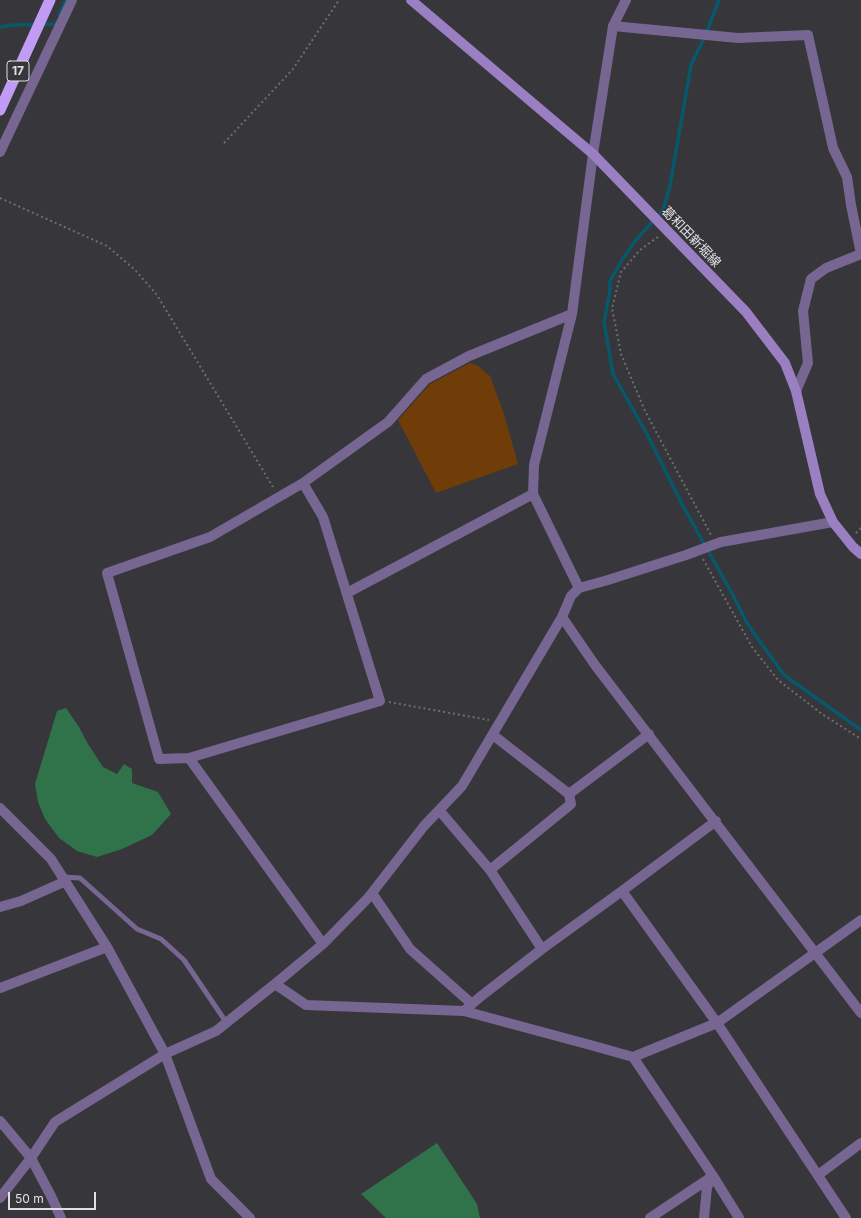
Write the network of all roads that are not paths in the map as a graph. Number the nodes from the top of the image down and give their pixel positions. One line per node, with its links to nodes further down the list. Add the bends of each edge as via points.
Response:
1 (50, 0): 6 (highway, 17)
2 (72, 0): 7 (street)
3 (411, 0): 8 (main road, 葛和田新堀線)
4 (626, 0): 5 (street)
5 (613, 26): 8 (street); 10 (street, via 738,38 808,35 833,148 847,176 861,254 826,268 811,279 803,311 808,363)
6 (0, 110)
7 (0, 152)
8 (593, 154): 9 (street); 10 (main road, 葛和田新堀線, via 746,312 785,363)
9 (572, 314): 11 (street, via 469,356 426,380 388,422); 12 (street, via 534,464)
10 (796, 391): 13 (main road, 葛和田新堀線, via 820,494)
11 (303, 483): 16 (street, via 323,516); 20 (street, via 210,537 107,573 160,759)
12 (533, 494): 15 (street); 16 (street)
13 (834, 522): 14 (main road, 葛和田新堀線); 15 (street, via 721,542)
14 (861, 554)
15 (578, 588): 17 (street, via 571,596)
16 (347, 593): 20 (street, via 380,701)
17 (562, 617): 18 (street); 19 (street)
18 (649, 734): 21 (street); 24 (street)
19 (493, 735): 21 (street); 23 (street, via 462,786)
20 (188, 758): 31 (street)
21 (568, 794): 25 (street, via 571,804)
22 (0, 808): 26 (street, via 51,859)
23 (439, 810): 25 (street); 28 (street)
24 (716, 821): 27 (street); 34 (street)
25 (490, 870): 33 (street)
26 (64, 879): 29 (street, via 21,901); 32 (street); 40 (lane, via 80,878 137,929 161,939 184,960)
27 (622, 891): 33 (street); 41 (street)
28 (372, 894): 31 (street); 37 (street, via 410,949)
29 (0, 907)
30 (861, 920): 34 (street)
31 (323, 944): 35 (street)
32 (107, 948): 36 (street); 42 (street)
33 (542, 948): 37 (street)
34 (815, 952): 39 (street); 41 (street)
35 (275, 984): 38 (street, via 306,1005); 40 (street)
36 (0, 988)
37 (472, 1004): 38 (street)
38 (464, 1011): 43 (street)
39 (861, 1012)
40 (226, 1022): 42 (street, via 216,1030)
41 (717, 1023): 43 (street); 47 (street)
42 (165, 1054): 46 (street, via 55,1122); 51 (street, via 211,1179)
43 (633, 1057): 48 (street)
44 (0, 1121): 46 (street)
45 (861, 1143): 47 (street)
46 (31, 1158): 49 (street); 50 (street)
47 (818, 1175): 55 (street)
48 (713, 1176): 52 (street); 53 (street, via 707,1187); 54 (street)
49 (0, 1198)
50 (61, 1218)
51 (250, 1218)
52 (650, 1218)
53 (704, 1218)
54 (739, 1218)
55 (846, 1218)

